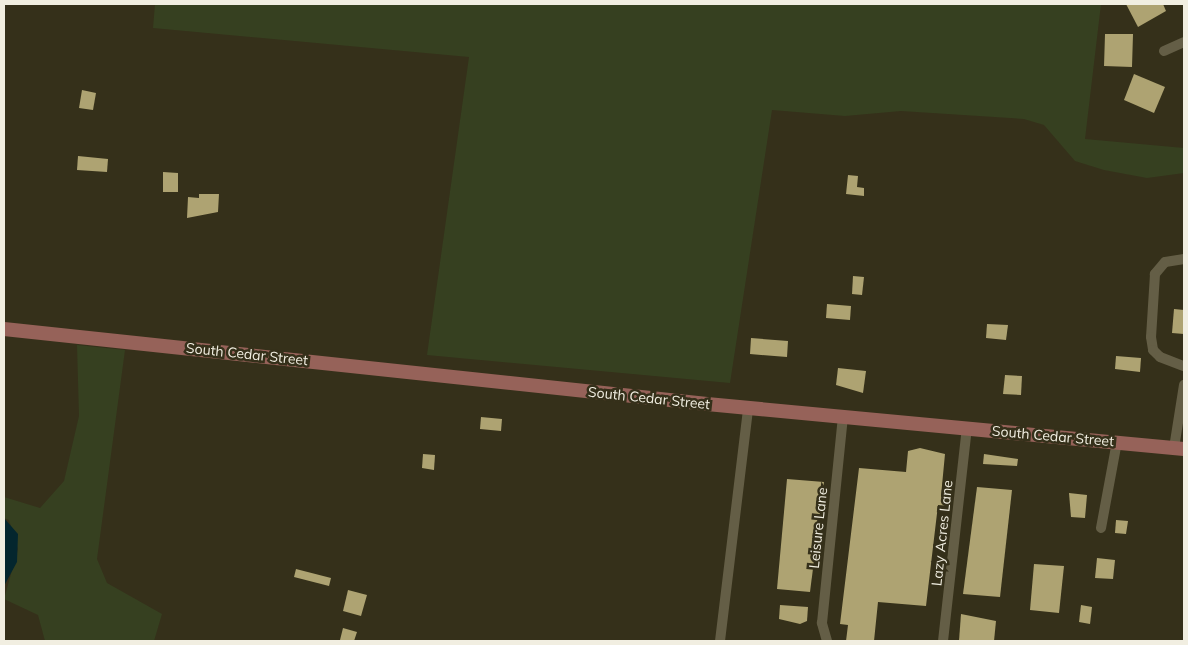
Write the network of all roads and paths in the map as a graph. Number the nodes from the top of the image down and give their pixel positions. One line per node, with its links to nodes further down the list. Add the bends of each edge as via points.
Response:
1 (1184, 42): 2 (street)
2 (1164, 51)
3 (1184, 259): 5 (street, via 1169,260 1158,268 1151,323 1153,350)
4 (4, 329): 7 (main road, South Cedar Street)
5 (1184, 366)
6 (1184, 385): 11 (street)
7 (748, 408): 8 (main road, South Cedar Street); 13 (street)
8 (843, 416): 9 (main road, South Cedar Street); 14 (street, Leisure Lane, via 822,623)
9 (967, 428): 10 (main road, South Cedar Street); 15 (street, Lazy Acres Lane)
10 (1117, 442): 11 (main road, South Cedar Street); 12 (street)
11 (1179, 448)
12 (1101, 528)
13 (720, 641)
14 (827, 641)
15 (944, 641)

